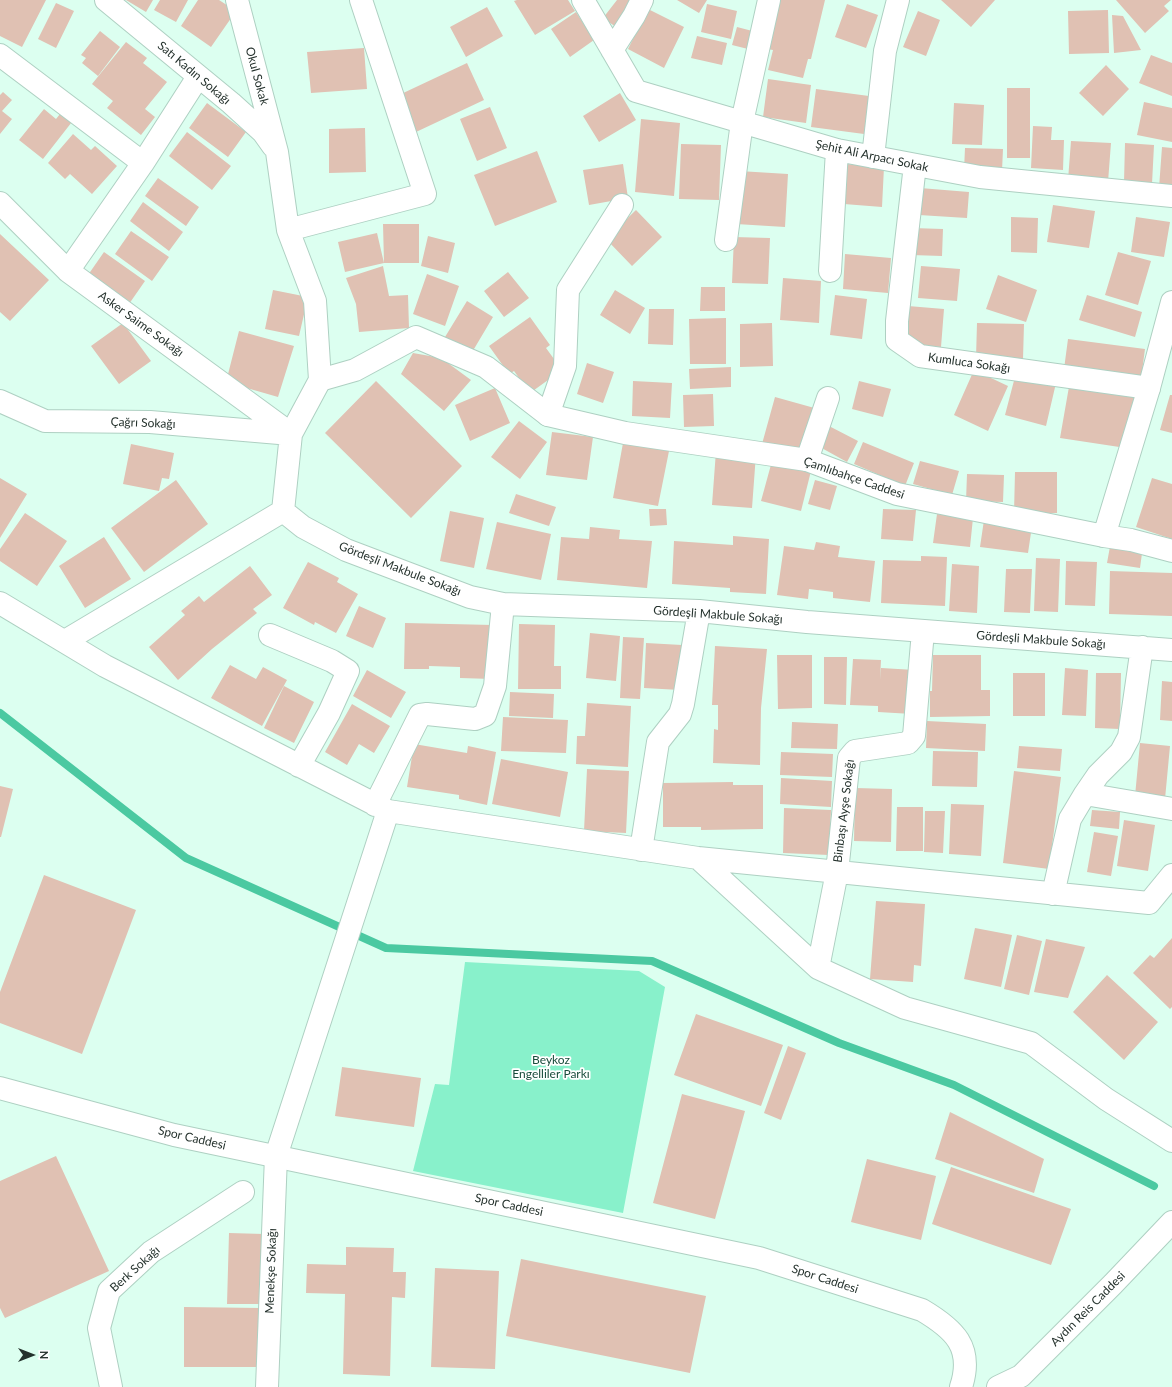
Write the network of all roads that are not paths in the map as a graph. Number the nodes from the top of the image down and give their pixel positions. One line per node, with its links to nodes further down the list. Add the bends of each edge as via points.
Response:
1 (106, 0): 10 (street, Satı Kadın Sokağı)
2 (237, 0): 13 (street, Okul Sokak)
3 (361, 0): 20 (street, via 425,194)
4 (583, 0): 8 (street, Şehit Ali Arpacı Sokak)
5 (642, 0): 8 (street)
6 (769, 0): 11 (street)
7 (898, 0): 14 (street, via 885,51)
8 (612, 50): 11 (street, Şehit Ali Arpacı Sokak, via 636,91)
9 (0, 55): 15 (street)
10 (198, 77): 13 (street, Satı Kadın Sokağı, via 263,132); 15 (street)
11 (742, 122): 12 (street, Şehit Ali Arpacı Sokak); 21 (street)
12 (838, 150): 14 (street, Şehit Ali Arpacı Sokak); 23 (street)
13 (277, 152): 20 (street, Okul Sokak)
14 (873, 157): 16 (street, Şehit Ali Arpacı Sokak)
15 (143, 163): 22 (street)
16 (915, 165): 17 (street, Şehit Ali Arpacı Sokak, via 980,177); 26 (street, Kumluca Sokağı, via 897,340 920,356)
17 (1172, 196)
18 (0, 203): 22 (street, Asker Saime Sokağı)
19 (622, 205): 29 (street, via 568,290 565,366)
20 (288, 230): 25 (street, Okul Sokak, via 316,301)
21 (726, 240)
22 (68, 271): 30 (street, Asker Saime Sokağı)
23 (830, 271)
24 (1172, 304): 26 (street)
25 (320, 380): 29 (street, Çamlıbahçe Caddesi, via 355,370 416,337 486,367); 30 (street)
26 (1149, 388): 33 (street)
27 (828, 398): 31 (street)
28 (0, 401): 30 (street, Çağrı Sokağı, via 45,421 150,422)
29 (548, 415): 31 (street, Çamlıbahçe Caddesi, via 626,433)
30 (291, 434): 32 (street)
31 (808, 460): 33 (street, Çamlıbahçe Caddesi, via 897,494)
32 (282, 511): 36 (street, Gördeşli Makbule Sokağı, via 303,527 346,550 470,597); 40 (street)
33 (1104, 536): 34 (street, Çamlıbahçe Caddesi)
34 (1172, 551)
35 (0, 603): 40 (street)
36 (503, 604): 37 (street, Gördeşli Makbule Sokağı); 45 (street, Menekşe Sokağı, via 495,686 485,715 475,719 420,715)
37 (699, 611): 38 (street, Gördeşli Makbule Sokağı); 47 (street, via 680,714 658,742)
38 (923, 631): 41 (street, Gördeşli Makbule Sokağı); 49 (street, Binbaşı Ayşe Sokağı, via 914,736 908,743 882,746 851,754 849,758)
39 (270, 635): 43 (street, via 332,661 348,671 329,713)
40 (65, 641): 43 (street, via 105,666)
41 (1142, 647): 42 (street, Gördeşli Makbule Sokağı); 44 (street, via 1129,737 1121,752 1098,775)
42 (1172, 650)
43 (299, 766): 45 (street)
44 (1085, 794): 46 (street); 51 (street, via 1070,819)
45 (381, 808): 47 (street); 55 (street, Menekşe Sokağı, via 359,897)
46 (1172, 809)
47 (641, 850): 48 (street)
48 (698, 858): 49 (street); 52 (street)
49 (837, 872): 51 (street); 52 (street, Binbaşı Ayşe Sokağı)
50 (1172, 875): 51 (street, via 1149,903)
51 (1053, 894)
52 (818, 968): 54 (street, via 905,1008 1031,1043 1106,1099)
53 (0, 1088): 55 (street, Spor Caddesi, via 174,1134)
54 (1172, 1141)
55 (276, 1156): 59 (street, Menekşe Sokağı); 60 (street, Spor Caddesi, via 759,1258 922,1310 949,1328 959,1341 965,1357 965,1374)
56 (243, 1192): 58 (street, Berk Sokağı, via 151,1252 108,1291 99,1328)
57 (1172, 1222): 61 (street, Aydın Reis Caddesi, via 1021,1376)
58 (111, 1387)
59 (267, 1387)
60 (961, 1387)
61 (998, 1387)

